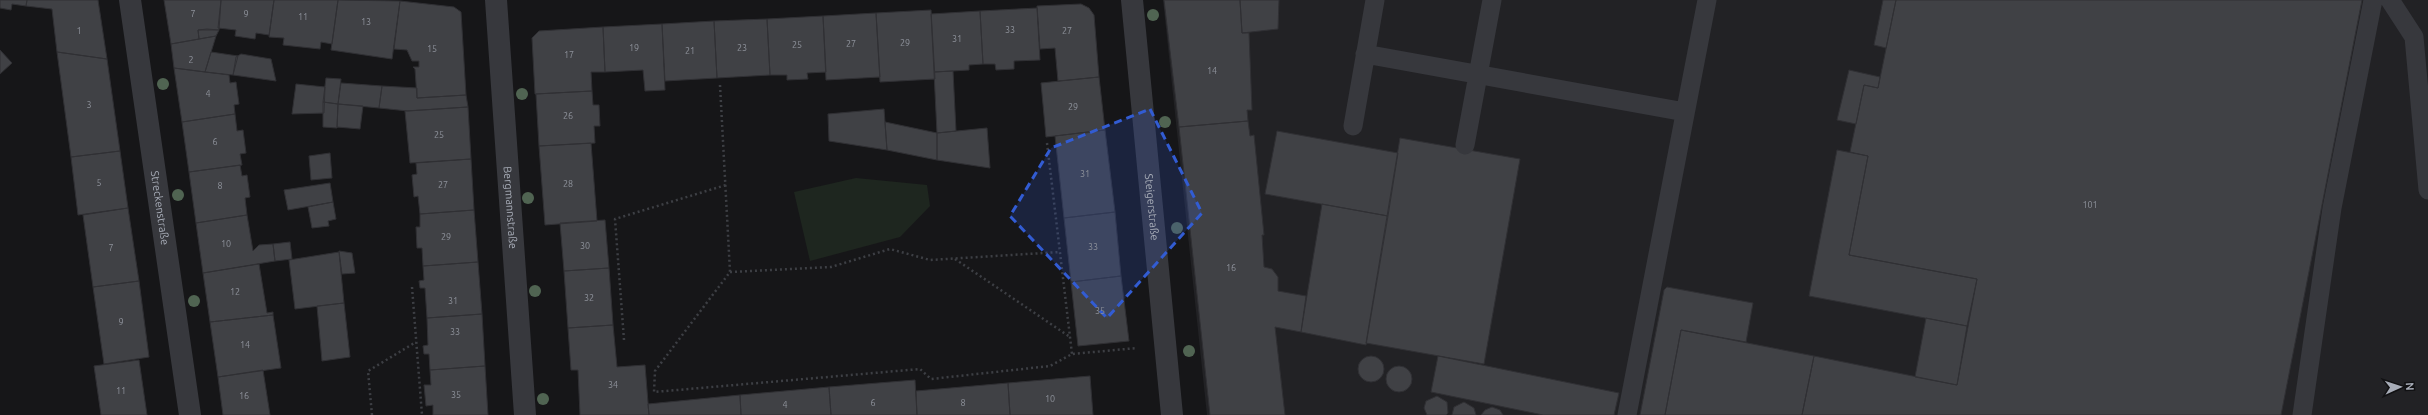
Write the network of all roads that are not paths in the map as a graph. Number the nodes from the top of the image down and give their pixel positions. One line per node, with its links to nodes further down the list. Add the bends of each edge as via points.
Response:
1 (130, 0): 15 (street, Streckenstraße)
2 (496, 0): 16 (street, Bergmannstraße)
3 (1132, 0): 17 (street, Steigerstraße)
4 (1375, 0): 9 (lane)
5 (1492, 0): 10 (lane)
6 (1707, 0): 11 (lane)
7 (2372, 0): 19 (lane, via 2332,208)
8 (2390, 0): 14 (lane, via 2414,36)
9 (1365, 54): 10 (lane); 12 (lane)
10 (1476, 74): 11 (lane); 13 (lane)
11 (1685, 112): 18 (lane)
12 (1353, 126)
13 (1464, 145)
14 (2428, 190)
15 (190, 415)
16 (525, 415)
17 (1172, 415)
18 (1627, 415)
19 (2302, 415)

